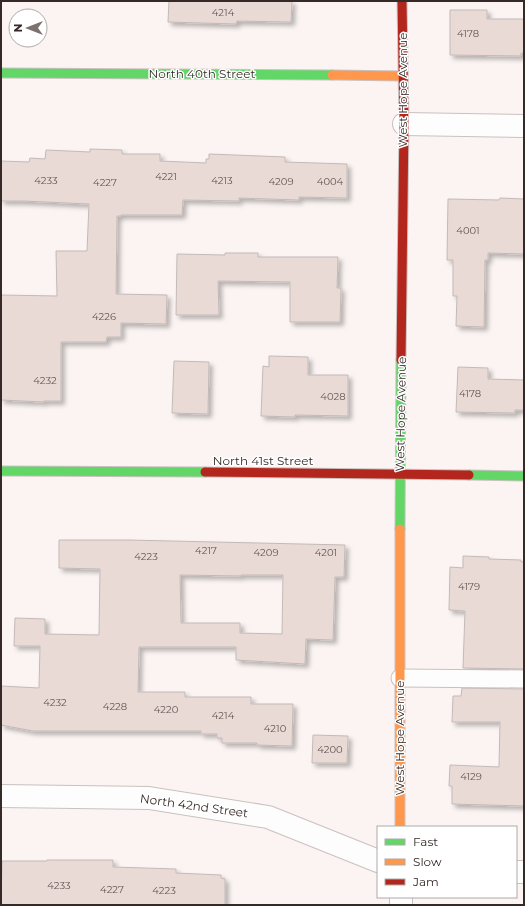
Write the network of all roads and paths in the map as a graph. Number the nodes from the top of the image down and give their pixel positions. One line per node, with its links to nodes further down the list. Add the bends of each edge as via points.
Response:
1 (402, 1): 3 (street, West Hope Avenue)
2 (1, 73): 3 (street, North 40th Street)
3 (403, 76): 4 (street, West Hope Avenue)
4 (404, 124): 5 (street); 7 (street, West Hope Avenue)
5 (524, 126)
6 (1, 471): 7 (street, North 41st Street)
7 (400, 473): 8 (street, North 41st Street); 9 (street, West Hope Avenue)
8 (524, 476)
9 (400, 678): 10 (lane); 12 (street, West Hope Avenue)
10 (524, 679)
11 (1, 796): 13 (street, North 42nd Street, via 149,798 268,817)
12 (400, 826)
13 (377, 861)

